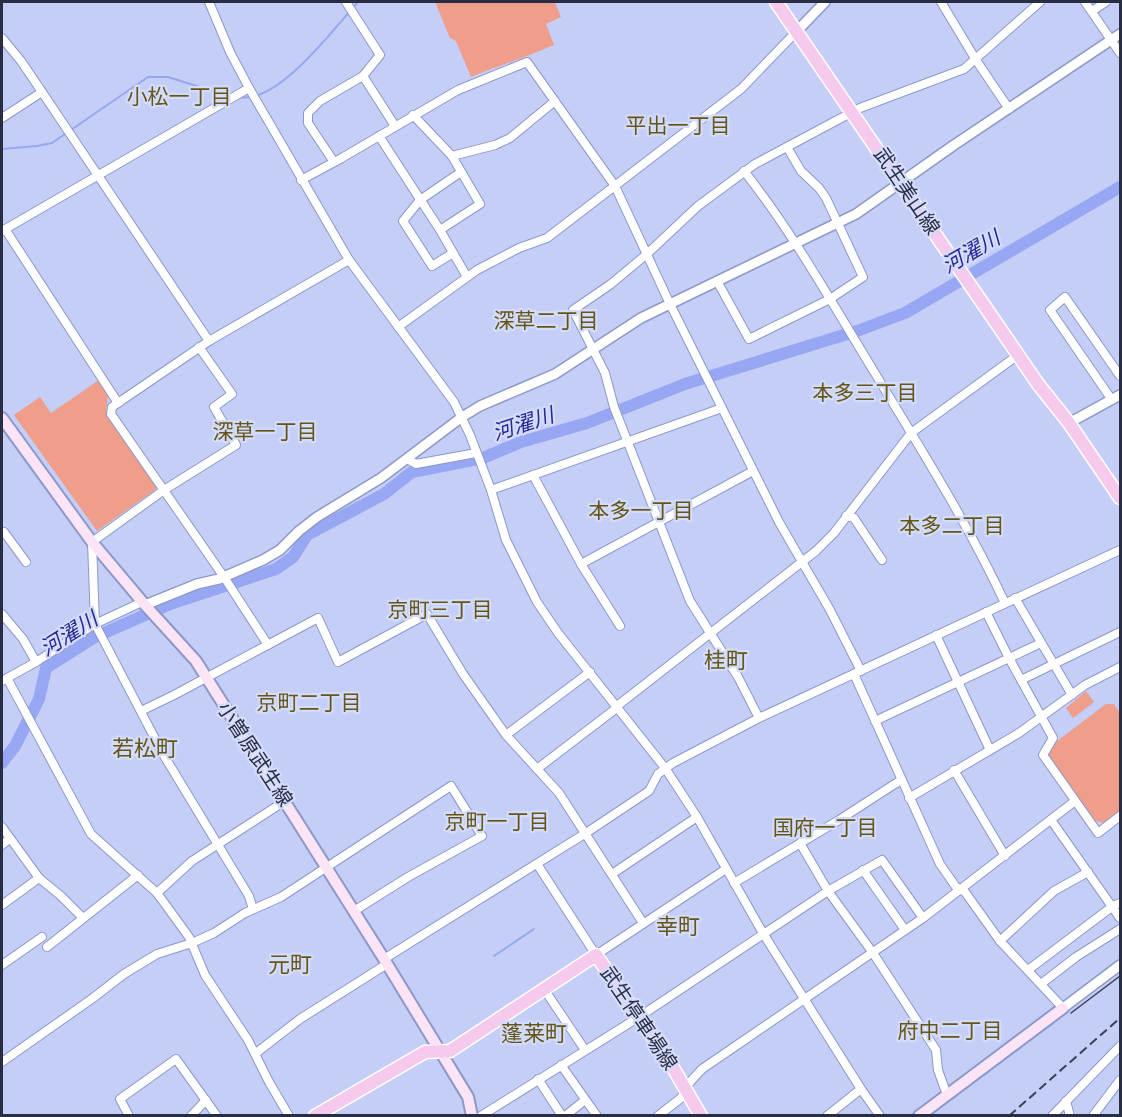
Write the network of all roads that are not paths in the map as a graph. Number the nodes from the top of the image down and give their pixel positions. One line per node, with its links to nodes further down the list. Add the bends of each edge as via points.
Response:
1 (209, 2): 17 (street)
2 (347, 2): 16 (street, via 380,55)
3 (776, 2): 10 (main road, 武生美山線)
4 (825, 2): 10 (street)
5 (941, 2): 15 (street)
6 (1040, 2): 15 (street)
7 (1085, 2): 9 (street)
8 (1106, 2): 9 (street)
9 (1092, 11): 12 (street)
10 (796, 32): 21 (main road, 武生美山線); 34 (street, via 741,88)
11 (1120, 34): 12 (street)
12 (1112, 40): 14 (street); 20 (street)
13 (3, 43): 18 (street)
14 (1120, 53)
15 (976, 60): 20 (street); 21 (street, via 964,69)
16 (363, 76): 24 (street); 28 (street, via 320,101 308,113 308,123)
17 (249, 88): 31 (street); 32 (street)
18 (42, 92): 23 (street); 31 (street)
19 (555, 101): 22 (street, via 527,62 458,90); 27 (street, via 510,138); 34 (street)
20 (1009, 109): 33 (street)
21 (852, 112): 26 (street); 33 (main road, 武生美山線)
22 (413, 115): 24 (street); 27 (street)
23 (2, 118)
24 (395, 126): 25 (street)
25 (379, 136): 28 (street); 35 (street)
26 (787, 147): 29 (street); 36 (street, via 801,171 819,188)
27 (452, 156): 30 (street)
28 (334, 162): 32 (street)
29 (744, 171): 39 (street); 41 (street, via 698,206)
30 (461, 172): 35 (street); 38 (street, via 480,204)
31 (98, 175): 37 (street); 48 (street)
32 (301, 180): 42 (street)
33 (901, 182): 36 (street); 51 (main road, 武生美山線)
34 (615, 186): 41 (street); 43 (street, via 547,238 519,248)
35 (420, 200): 38 (street); 40 (street, via 404,220 432,266)
36 (838, 222): 39 (street); 45 (street, via 863,277)
37 (3, 230): 54 (street)
38 (440, 230): 40 (street)
39 (794, 244): 44 (street); 45 (street)
40 (453, 253): 43 (street)
41 (647, 254): 46 (street); 50 (street, via 573,310)
42 (350, 260): 47 (street); 48 (street)
43 (467, 277): 47 (street)
44 (717, 281): 45 (street, via 748,339); 46 (street)
45 (830, 299): 59 (street)
46 (670, 304): 50 (street, via 633,322); 55 (street)
47 (398, 327): 56 (street)
48 (209, 341): 49 (street)
49 (199, 347): 54 (street); 65 (street, via 232,394 214,407 236,445)
50 (593, 349): 56 (street, via 555,374); 60 (street)
51 (1018, 355): 58 (main road, 武生美山線); 59 (street)
52 (1120, 376): 53 (street, via 1065,297 1050,310)
53 (1116, 398): 58 (street)
54 (118, 403): 65 (street, via 111,414)
55 (722, 408): 60 (street); 63 (street)
56 (462, 417): 61 (street); 62 (street)
57 (2, 418): 71 (main road, 小曽原武生線)
58 (1069, 423): 67 (main road, 武生美山線)
59 (911, 433): 68 (street); 79 (street, via 980,550)
60 (628, 441): 64 (street); 69 (street)
61 (476, 453): 62 (street, via 416,464); 66 (street)
62 (407, 459): 77 (street, via 317,517 280,550)
63 (753, 471): 69 (street); 74 (street)
64 (533, 475): 66 (street); 76 (street)
65 (164, 490): 71 (street); 77 (street)
66 (491, 490): 94 (street, via 517,565 547,617)
67 (1120, 498)
68 (846, 516): 73 (street, via 854,518); 74 (street)
69 (660, 522): 76 (street); 86 (street, via 690,601)
70 (2, 534): 75 (street)
71 (92, 542): 80 (main road, 小曽原武生線); 83 (street)
72 (1120, 550): 78 (street)
73 (882, 560)
74 (803, 561): 86 (street); 95 (street)
75 (26, 562)
76 (581, 564): 84 (street)
77 (224, 577): 80 (street, via 197,584); 89 (street)
78 (1015, 598): 79 (street); 88 (street)
79 (1005, 603): 81 (street)
80 (147, 607): 83 (street); 96 (main road, 小曽原武生線, via 185,648)
81 (986, 612): 87 (street); 90 (street)
82 (2, 614): 91 (street)
83 (95, 624): 91 (street); 102 (street)
84 (620, 626)
85 (1120, 632): 92 (street)
86 (710, 633): 101 (street); 103 (street)
87 (936, 635): 95 (street); 99 (street)
88 (1041, 642): 90 (street); 92 (street)
89 (268, 645): 96 (street); 106 (street, via 318,618 338,662 427,614)
90 (1009, 658): 98 (street); 99 (street)
91 (36, 662): 97 (street)
92 (1053, 664): 98 (street); 100 (street)
93 (1120, 667): 100 (street)
94 (590, 672): 101 (street); 106 (street)
95 (858, 673): 103 (street); 105 (street)
96 (206, 678): 102 (street); 113 (main road, 小曽原武生線)
97 (4, 680): 131 (street, via 91,834)
98 (1021, 680): 104 (street)
99 (958, 682): 105 (street); 107 (street)
100 (1072, 695): 104 (street)
101 (618, 706): 108 (street); 109 (street)
102 (141, 711): 121 (street)
103 (759, 718): 108 (street)
104 (1041, 718): 107 (street); 114 (street, via 1053,738 1043,755)
105 (874, 721): 111 (street)
106 (506, 735): 109 (street)
107 (990, 750): 110 (street)
108 (665, 768): 116 (street); 119 (street, via 649,791)
109 (537, 769): 119 (street)
110 (954, 770): 112 (street); 124 (street)
111 (901, 780): 112 (street); 122 (street)
112 (909, 798): 134 (street, via 940,864 956,887)
113 (285, 801): 121 (street); 126 (main road, 小曽原武生線)
114 (1075, 801): 115 (street, via 1098,833); 117 (street)
115 (1120, 816)
116 (697, 817): 127 (street); 130 (street)
117 (1051, 820): 124 (street); 129 (street)
118 (2, 827): 120 (street)
119 (586, 833): 125 (street); 130 (street)
120 (9, 839): 123 (street); 132 (street)
121 (217, 843): 136 (street); 139 (street)
122 (800, 843): 133 (street); 135 (street)
123 (2, 845)
124 (1005, 856): 134 (street)
125 (537, 864): 153 (street); 154 (street)
126 (327, 867): 139 (street, via 281,897); 140 (main road, 小曽原武生線); 140 (street, via 451,786 482,836)
127 (726, 869): 133 (street); 144 (street)
128 (863, 870): 135 (street); 142 (street, via 882,860); 146 (street)
129 (1088, 872): 137 (street); 149 (street, via 1054,891)
130 (612, 874): 144 (street)
131 (138, 875): 136 (street); 141 (street)
132 (39, 879): 138 (street); 141 (street)
133 (734, 883): 147 (street)
134 (962, 889): 142 (street); 149 (street)
135 (828, 891): 147 (street); 152 (street)
136 (157, 893): 150 (street)
137 (1117, 904): 143 (street); 157 (street)
138 (2, 905)
139 (253, 909): 150 (street)
140 (354, 911): 154 (main road, 小曽原武生線)
141 (82, 918): 151 (street)
142 (923, 918): 146 (street)
143 (1120, 918)
144 (643, 923): 153 (street)
145 (1120, 929): 158 (street)
146 (905, 930): 152 (street)
147 (764, 935): 160 (street); 162 (street)
148 (42, 937): 155 (street)
149 (1000, 941): 157 (street)
150 (192, 943): 166 (street, via 205,975); 167 (street, via 157,954 141,964)
151 (47, 947)
152 (873, 953): 160 (street); 173 (street, via 936,1050)
153 (596, 955): 159 (main road, 武生停車場線); 162 (main road, 武生停車場線)
154 (386, 961): 165 (main road, 小曽原武生線); 166 (street)
155 (2, 965)
156 (1120, 965): 161 (street)
157 (1028, 970): 158 (street)
158 (1041, 984): 161 (street)
159 (544, 988): 164 (street); 165 (main road, 武生停車場線, via 450,1051)
160 (804, 1000): 171 (street); 172 (street, via 702,1069)
161 (1063, 1008): 173 (main road)
162 (639, 1017): 164 (street); 172 (main road, 武生停車場線)
163 (1120, 1046): 176 (street)
164 (585, 1050): 168 (street)
165 (440, 1052): 181 (main road, 武生停車場線, via 425,1052); 182 (main road, 小曽原武生線, via 468,1097)
166 (256, 1053): 180 (street)
167 (2, 1062)
168 (561, 1065): 169 (street); 175 (street)
169 (538, 1080): 183 (street); 184 (street)
170 (1120, 1080): 193 (street)
171 (861, 1089): 188 (street); 189 (street)
172 (686, 1090): 186 (street); 187 (main road, 武生停車場線)
173 (946, 1095): 190 (main road)
174 (206, 1100): 177 (street, via 176,1059 120,1099); 178 (street); 179 (street)
175 (585, 1100): 184 (street); 185 (street)
176 (1066, 1101): 191 (street); 192 (street)
177 (129, 1116)
178 (191, 1116)
179 (217, 1116)
180 (289, 1116)
181 (315, 1116)
182 (472, 1116)
183 (481, 1116)
184 (564, 1116)
185 (597, 1116)
186 (658, 1116)
187 (701, 1116)
188 (827, 1116)
189 (880, 1116)
190 (919, 1116)
191 (1052, 1116)
192 (1070, 1116)
193 (1093, 1116)

